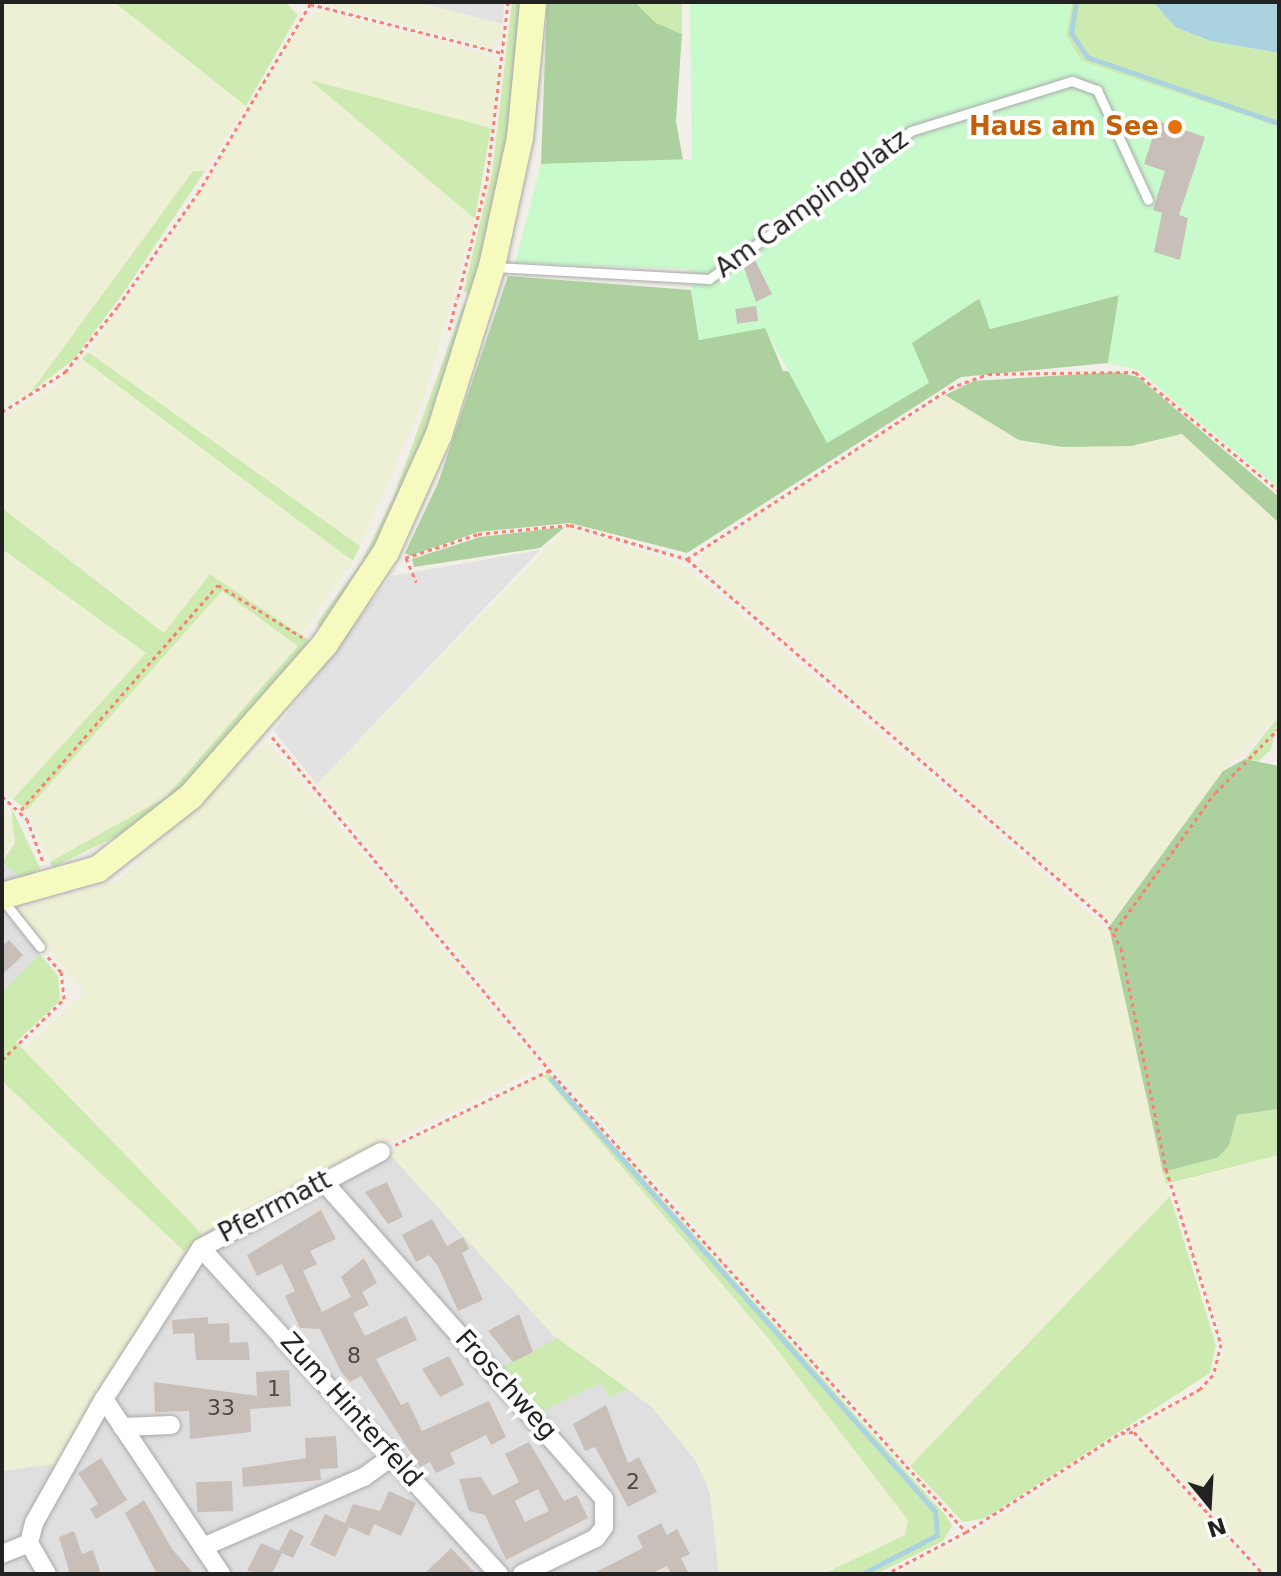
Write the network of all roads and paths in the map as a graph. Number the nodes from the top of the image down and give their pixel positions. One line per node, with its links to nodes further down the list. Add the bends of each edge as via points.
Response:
1 (303, 2): 4 (path)
2 (508, 2): 5 (path)
3 (533, 2): 7 (street, via 520,138)
4 (310, 4): 5 (path); 10 (path, via 198,193 118,306 65,372)
5 (502, 53): 8 (path)
6 (1148, 200): 7 (lane, Am Campingplatz, via 1097,90 1072,81 911,131 709,279)
7 (492, 266): 8 (street)
8 (468, 302): 9 (path); 14 (street, via 417,486 386,552)
9 (446, 338)
10 (2, 412)
11 (1279, 491): 12 (path, via 1135,372 988,374 950,388)
12 (687, 559): 13 (path, via 570,525 534,525 406,558); 21 (path)
13 (416, 582)
14 (325, 644): 15 (street); 18 (path, via 309,632 295,637 218,585)
15 (259, 723): 19 (street, via 150,832 77,859); 24 (path)
16 (1279, 728): 21 (path, via 1215,793)
17 (2, 796): 18 (path)
18 (21, 810): 19 (path)
19 (49, 880): 20 (street)
20 (2, 897): 22 (lane)
21 (1115, 931): 31 (path, via 1166,1169 1221,1344 1213,1375 1200,1389)
22 (40, 947): 23 (path, via 61,972 64,999)
23 (2, 1060)
24 (550, 1070): 25 (path); 33 (path)
25 (381, 1152): 26 (street, Pferrmatt)
26 (323, 1181): 27 (street, Pferrmatt); 40 (street, Froschweg, via 604,1499 604,1527 596,1538)
27 (201, 1248): 28 (street, Pferrmatt); 32 (street, Zum Hinterfeld)
28 (104, 1399): 30 (street); 34 (street, Pferrmatt)
29 (171, 1425): 30 (street)
30 (122, 1427): 35 (street)
31 (1121, 1433): 33 (path); 42 (path, via 1144,1441)
32 (393, 1456): 35 (street, via 364,1477); 39 (street, Zum Hinterfeld)
33 (966, 1532): 41 (path)
34 (29, 1543): 36 (street); 37 (street)
35 (203, 1547): 38 (street)
36 (2, 1554)
37 (47, 1574)
38 (221, 1574)
39 (499, 1574)
40 (522, 1574)
41 (886, 1574)
42 (1263, 1574)

